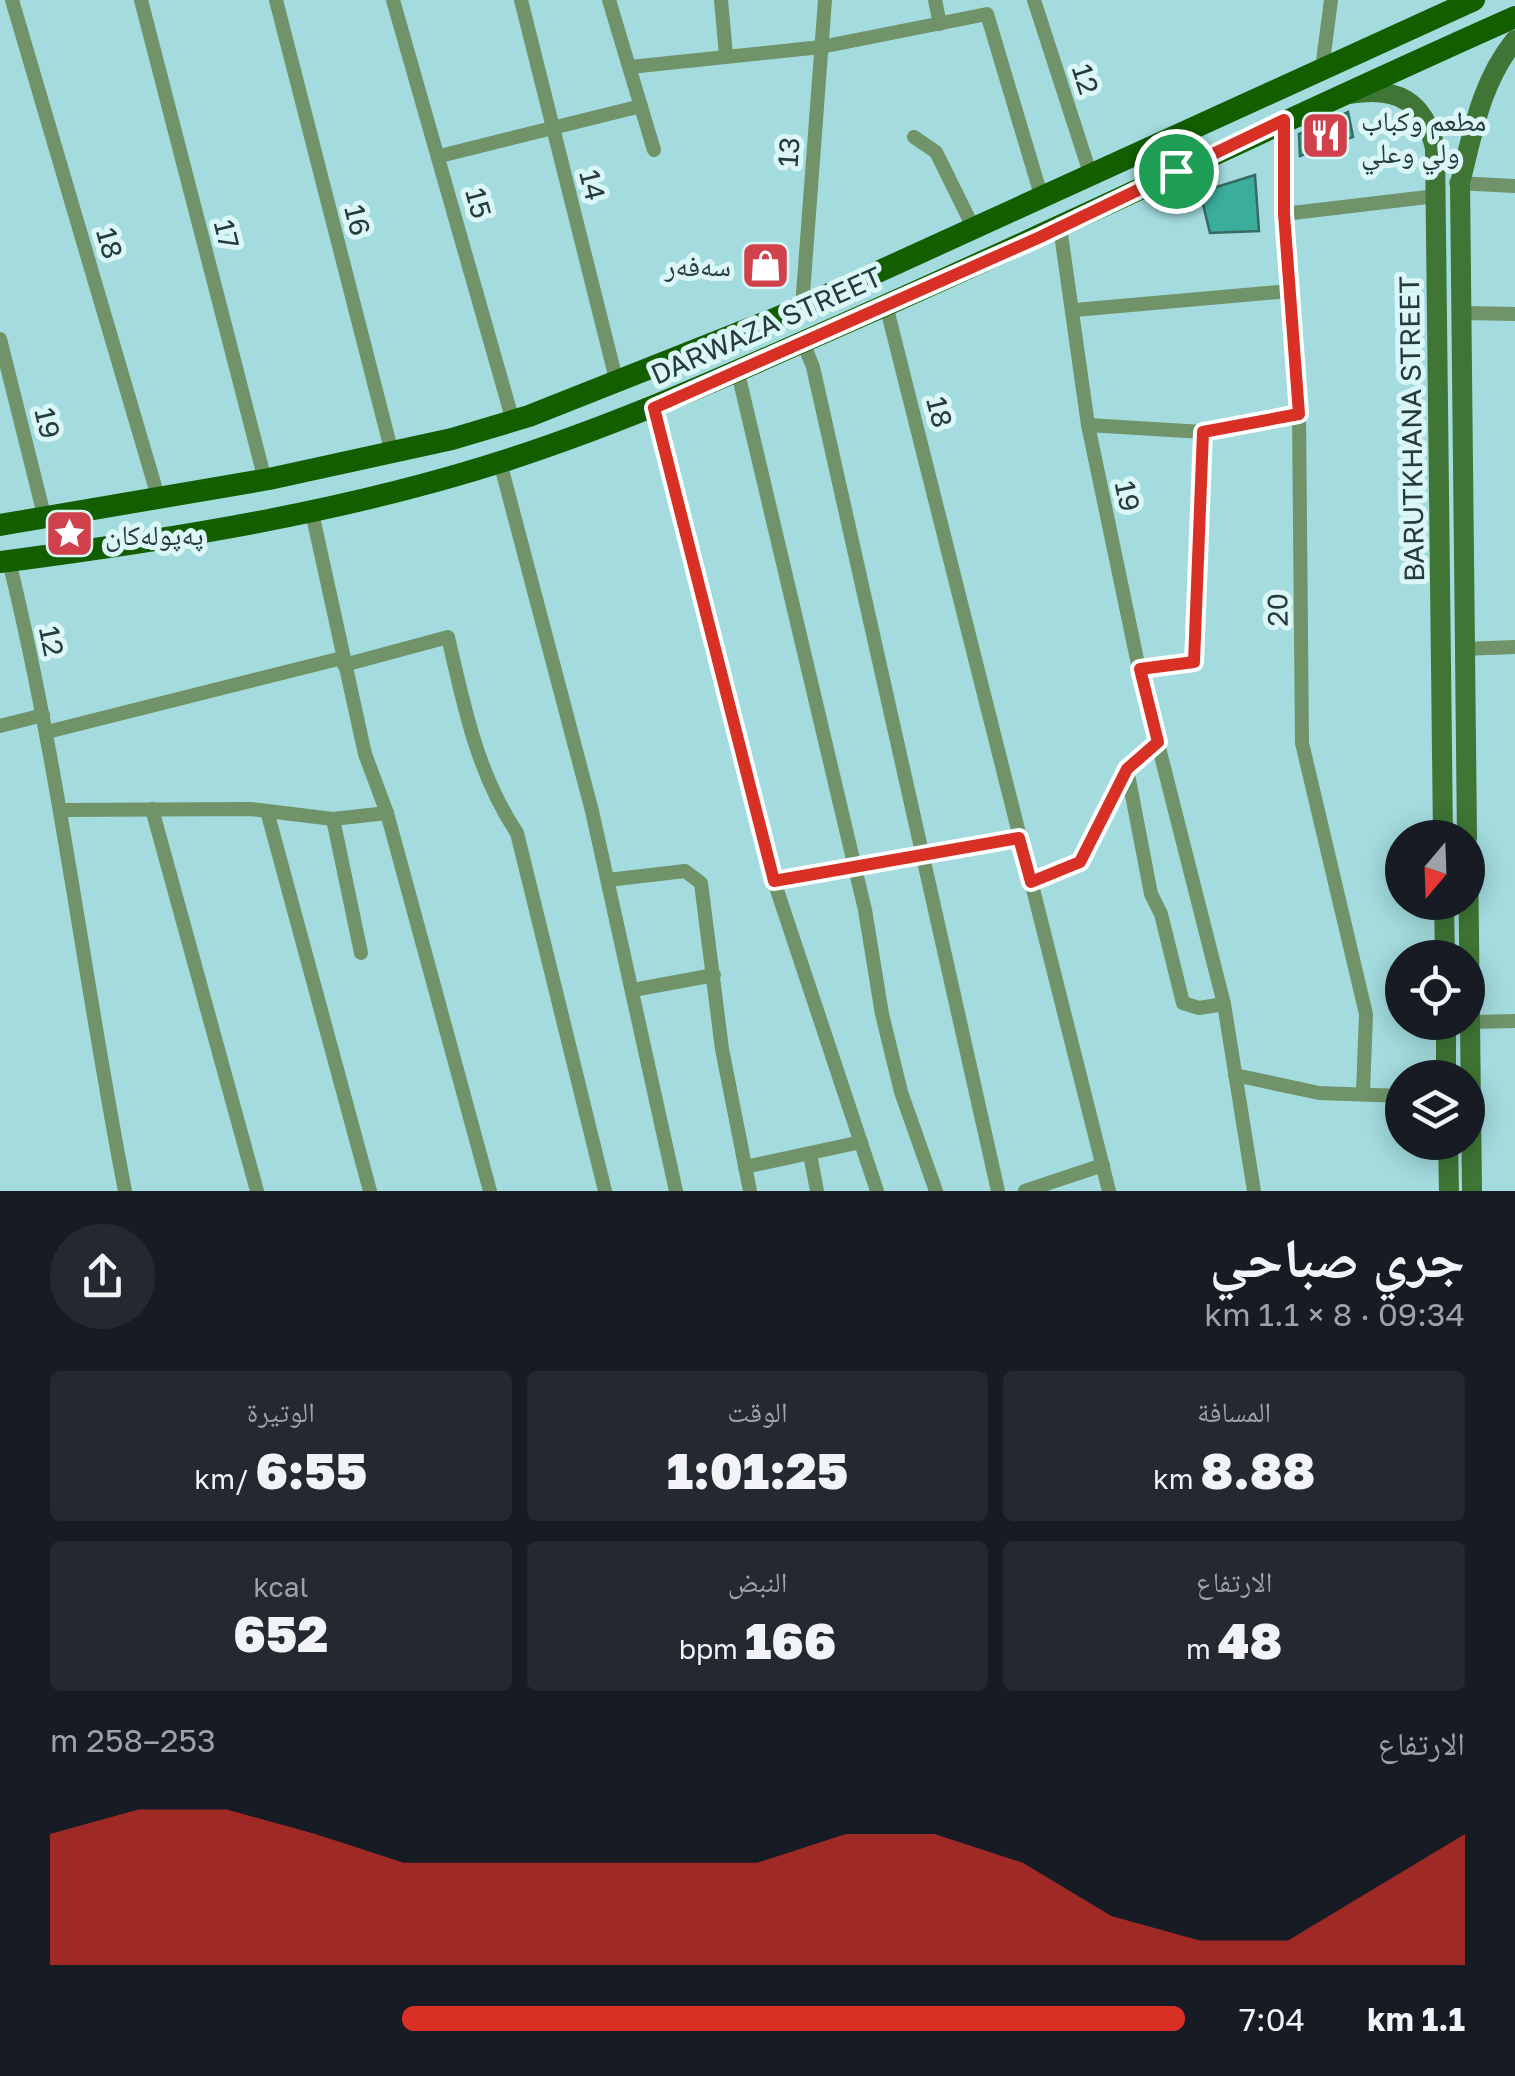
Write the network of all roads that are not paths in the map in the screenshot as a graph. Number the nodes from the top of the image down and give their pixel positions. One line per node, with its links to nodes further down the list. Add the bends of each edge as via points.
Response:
1 (12, 0): 56 (street, 18)
2 (141, 0): 54 (street, 17)
3 (276, 0): 51 (street, 16)
4 (392, 0): 26 (street, 15)
5 (521, 0): 23 (street, 14)
6 (610, 0): 18 (street)
7 (721, 0): 17 (street)
8 (825, 0): 16 (street, 13)
9 (935, 0): 14 (street)
10 (1034, 0): 27 (street, 12)
11 (1331, 0): 19 (street)
12 (1474, 0): 19 (main road, DARWAZA STREET)
13 (1515, 17): 20 (main road, DARWAZA STREET)
14 (940, 24): 16 (street); 31 (street, via 987,14)
15 (1515, 40): 28 (main road, BARUTKHANA STREET, via 1480,100)
16 (820, 47): 17 (street); 37 (street, 13)
17 (726, 55): 18 (street)
18 (630, 66): 21 (street)
19 (1322, 69): 27 (main road, DARWAZA STREET)
20 (1338, 96): 22 (main road, DARWAZA STREET); 30 (main road, BARUTKHANA STREET, via 1386,92 1420,109 1435,148)
21 (641, 106): 23 (street); 25 (street)
22 (1284, 120): 32 (street, 20); 33 (main road, DARWAZA STREET)
23 (552, 127): 26 (street); 45 (street, 14)
24 (914, 137): 34 (street, via 936,152)
25 (654, 150)
26 (440, 156): 48 (street, 15)
27 (1090, 173): 31 (main road, DARWAZA STREET)
28 (1460, 183): 29 (street); 30 (street); 39 (main road, BARUTKHANA STREET)
29 (1515, 186)
30 (1436, 189): 32 (street); 75 (main road, BARUTKHANA STREET)
31 (1042, 194): 34 (main road, DARWAZA STREET)
32 (1284, 214): 35 (street, 20)
33 (1060, 227): 36 (main road, DARWAZA STREET); 38 (street, 19)
34 (973, 228): 37 (main road, DARWAZA STREET)
35 (1290, 291): 38 (street); 47 (street, 20)
36 (886, 305): 42 (main road, DARWAZA STREET); 77 (street, 18)
37 (802, 307): 45 (main road, DARWAZA STREET)
38 (1075, 310): 49 (street, 19)
39 (1463, 313): 40 (street); 62 (main road, BARUTKHANA STREET)
40 (1515, 314)
41 (0, 338): 43 (street, 19)
42 (802, 342): 44 (main road, DARWAZA STREET); 78 (street, via 813,367)
43 (4, 362): 58 (street, 19)
44 (738, 373): 46 (main road, DARWAZA STREET); 79 (street)
45 (618, 383): 48 (main road, DARWAZA STREET)
46 (654, 408): 53 (main road, DARWAZA STREET); 81 (street)
47 (1299, 414): 50 (street); 91 (street, 20, via 1302,743 1366,1014)
48 (513, 421): 51 (main road, DARWAZA STREET)
49 (1088, 424): 50 (street); 64 (street, 19)
50 (1203, 432): 64 (street, via 1194,662)
51 (392, 453): 52 (main road, DARWAZA STREET)
52 (366, 459): 54 (main road, DARWAZA STREET); 55 (main road)
53 (500, 462): 55 (main road, DARWAZA STREET); 80 (street)
54 (265, 480): 56 (main road, DARWAZA STREET)
55 (375, 494): 57 (main road, DARWAZA STREET)
56 (159, 500): 58 (main road, DARWAZA STREET)
57 (311, 508): 60 (main road, DARWAZA STREET); 63 (street)
58 (45, 519): 59 (main road, DARWAZA STREET)
59 (0, 525)
60 (4, 561): 65 (street, 12)
61 (1515, 647): 62 (street)
62 (1463, 649): 76 (main road, BARUTKHANA STREET)
63 (343, 661): 67 (street); 73 (street); 104 (street, via 448,637 474,745 517,833)
64 (1140, 669): 68 (street, 19)
65 (44, 715): 66 (street); 67 (street, 12)
66 (0, 726)
67 (47, 732): 71 (street, 12)
68 (1158, 742): 69 (street); 86 (street, 19)
69 (1127, 769): 82 (street, via 1080,862); 86 (street, via 1182,1003)
70 (152, 809): 71 (street); 72 (street); 101 (street)
71 (62, 810): 100 (street, 12)
72 (267, 811): 74 (street); 102 (street)
73 (387, 813): 74 (street); 103 (street)
74 (333, 819): 83 (street)
75 (1444, 820)
76 (1467, 820)
77 (1019, 838): 78 (street); 82 (street, 18)
78 (921, 856): 79 (street); 110 (street)
79 (852, 868): 81 (street); 109 (street, via 901,1092)
80 (608, 880): 84 (street, via 685,871 694,876 706,899); 85 (street)
81 (774, 881): 93 (street)
82 (1031, 882): 96 (street, 18)
83 (361, 953)
84 (714, 975): 85 (street); 99 (street)
85 (633, 990): 105 (street)
86 (1224, 1004): 90 (street, 19)
87 (1515, 1021): 88 (street)
88 (1485, 1022)
89 (1472, 1040): 98 (main road)
90 (1236, 1074): 91 (street, via 1319,1092); 113 (street, 19)
91 (1363, 1092): 92 (street)
92 (1385, 1094)
93 (861, 1142): 94 (street); 108 (street)
94 (810, 1154): 99 (street); 107 (street)
95 (1448, 1160): 97 (main road)
96 (1103, 1165): 111 (street); 112 (street, 18)
97 (1448, 1165): 98 (main road); 114 (main road)
98 (1472, 1165): 115 (main road)
99 (745, 1167): 106 (street)
100 (125, 1191)
101 (257, 1191)
102 (370, 1191)
103 (490, 1191)
104 (605, 1191)
105 (676, 1191)
106 (750, 1191)
107 (817, 1191)
108 (877, 1191)
109 (936, 1191)
110 (998, 1191)
111 (1025, 1191)
112 (1110, 1191)
113 (1254, 1191)
114 (1449, 1191)
115 (1472, 1191)

